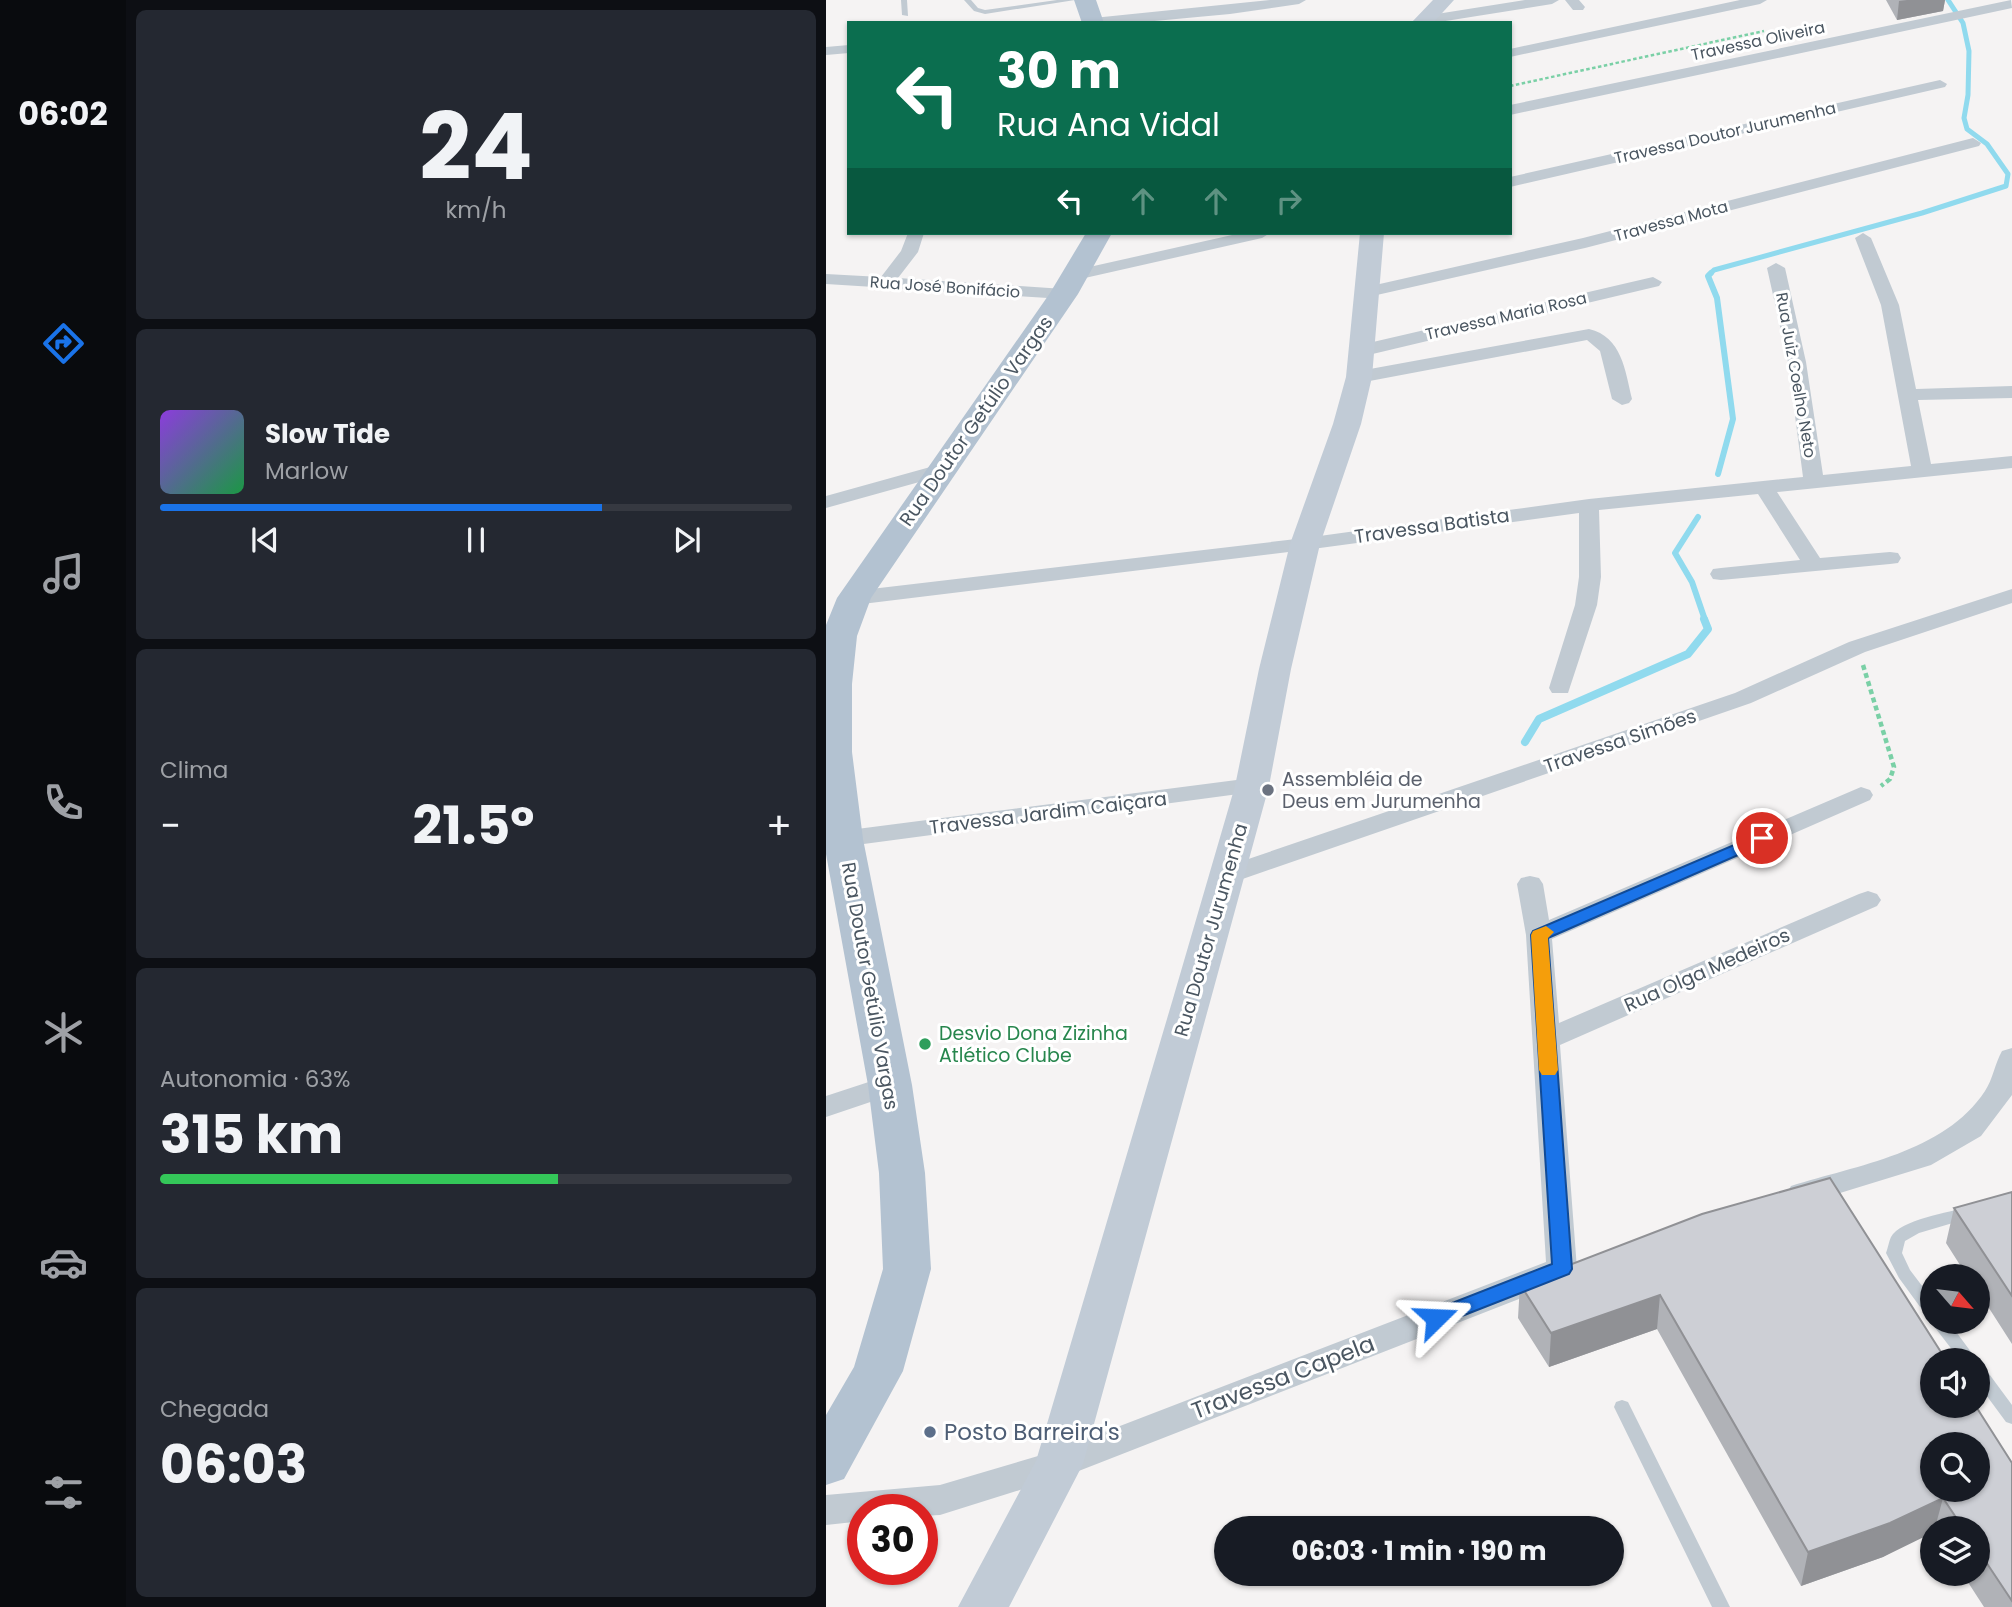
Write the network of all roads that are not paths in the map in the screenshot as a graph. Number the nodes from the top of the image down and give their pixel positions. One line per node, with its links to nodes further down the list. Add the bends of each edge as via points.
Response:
1 (904, 0): 13 (lane)
2 (967, 0): 12 (lane, via 981,12)
3 (987, 0): 12 (lane, via 992,8)
4 (1072, 0): 12 (lane)
5 (1085, 0): 14 (main road)
6 (1299, 0): 10 (street)
7 (1444, 0): 16 (main road)
8 (1552, 0): 16 (street)
9 (1760, 0): 19 (street)
10 (1259, 3): 15 (street)
11 (2012, 4): 21 (street, Travessa Oliveira)
12 (1003, 9)
13 (906, 15)
14 (1093, 21)
15 (1102, 21)
16 (1423, 21)
17 (847, 49): 18 (street)
18 (826, 51)
19 (1512, 52)
20 (1940, 84): 23 (street, Travessa Doutor Jurumenha)
21 (1512, 110)
22 (1973, 143): 34 (street, Travessa Mota, via 1585,243)
23 (1512, 182)
24 (915, 235): 32 (street)
25 (1097, 235): 33 (main road, Rua Doutor Getúlio Vargas)
26 (1255, 235): 33 (street, Rua José Bonifácio)
27 (1372, 235): 34 (main road, Rua Doutor Jurumenha)
28 (1863, 238): 37 (street, via 1890,305)
29 (1776, 268): 42 (street, Rua Juiz Coelho Neto, via 1797,362)
30 (826, 279): 32 (street, Rua José Bonifácio)
31 (1653, 282): 35 (street, Travessa Maria Rosa)
32 (887, 283): 33 (street, Rua José Bonifácio)
33 (1070, 285): 40 (main road, Rua Doutor Getúlio Vargas)
34 (1368, 292): 35 (main road, Rua Doutor Jurumenha)
35 (1359, 364): 38 (street, via 1589,334 1609,346); 46 (main road, Rua Doutor Jurumenha, via 1347,424)
36 (2012, 392): 37 (street)
37 (1909, 395): 41 (street)
38 (1622, 399)
39 (2012, 462): 41 (street, Travessa Batista)
40 (941, 470): 44 (street); 51 (main road, Rua Doutor Getúlio Vargas)
41 (1922, 471): 42 (street, Travessa Batista)
42 (1814, 483): 43 (street, Travessa Batista)
43 (1765, 489): 45 (street, Travessa Batista); 48 (street)
44 (826, 502)
45 (1589, 505): 46 (street, Travessa Batista); 52 (street, via 1586,605)
46 (1305, 544): 51 (street, Travessa Batista); 53 (main road, Rua Doutor Jurumenha)
47 (1890, 558): 48 (street)
48 (1815, 567): 49 (street)
49 (1721, 573)
50 (2012, 596): 56 (street, Travessa Simões, via 1857,647 1743,698)
51 (853, 598): 55 (main road, Rua Doutor Getúlio Vargas, via 839,636 834,684)
52 (1560, 688)
53 (1252, 786): 55 (street, Travessa Jardim Caiçara); 56 (main road, Rua Doutor Jurumenha)
54 (1861, 795): 59 (street)
55 (835, 840): 62 (main road, Rua Doutor Getúlio Vargas)
56 (1225, 876): 73 (main road, Rua Doutor Jurumenha)
57 (1530, 884): 59 (street)
58 (1868, 900): 60 (street, Rua Olga Medeiros)
59 (1539, 935): 60 (street)
60 (1546, 1040): 73 (street, Travessa Capela, via 1575,1265)
61 (2012, 1058): 64 (street, via 1999,1093 1971,1128 1921,1157)
62 (890, 1085): 63 (street); 72 (main road, Rua Doutor Getúlio Vargas, via 908,1269 878,1371)
63 (826, 1107)
64 (1775, 1202)
65 (1987, 1208): 66 (lane, via 1914,1228 1898,1238 1894,1253)
66 (1920, 1295)
67 (1949, 1334): 68 (lane)
68 (1960, 1348)
69 (1990, 1387): 71 (lane)
70 (1622, 1407): 76 (lane)
71 (2012, 1417)
72 (826, 1463)
73 (1059, 1464): 74 (street, Travessa Capela, via 940,1500); 75 (main road, Rua Doutor Jurumenha)
74 (826, 1510)
75 (983, 1607)
76 (1721, 1607)

